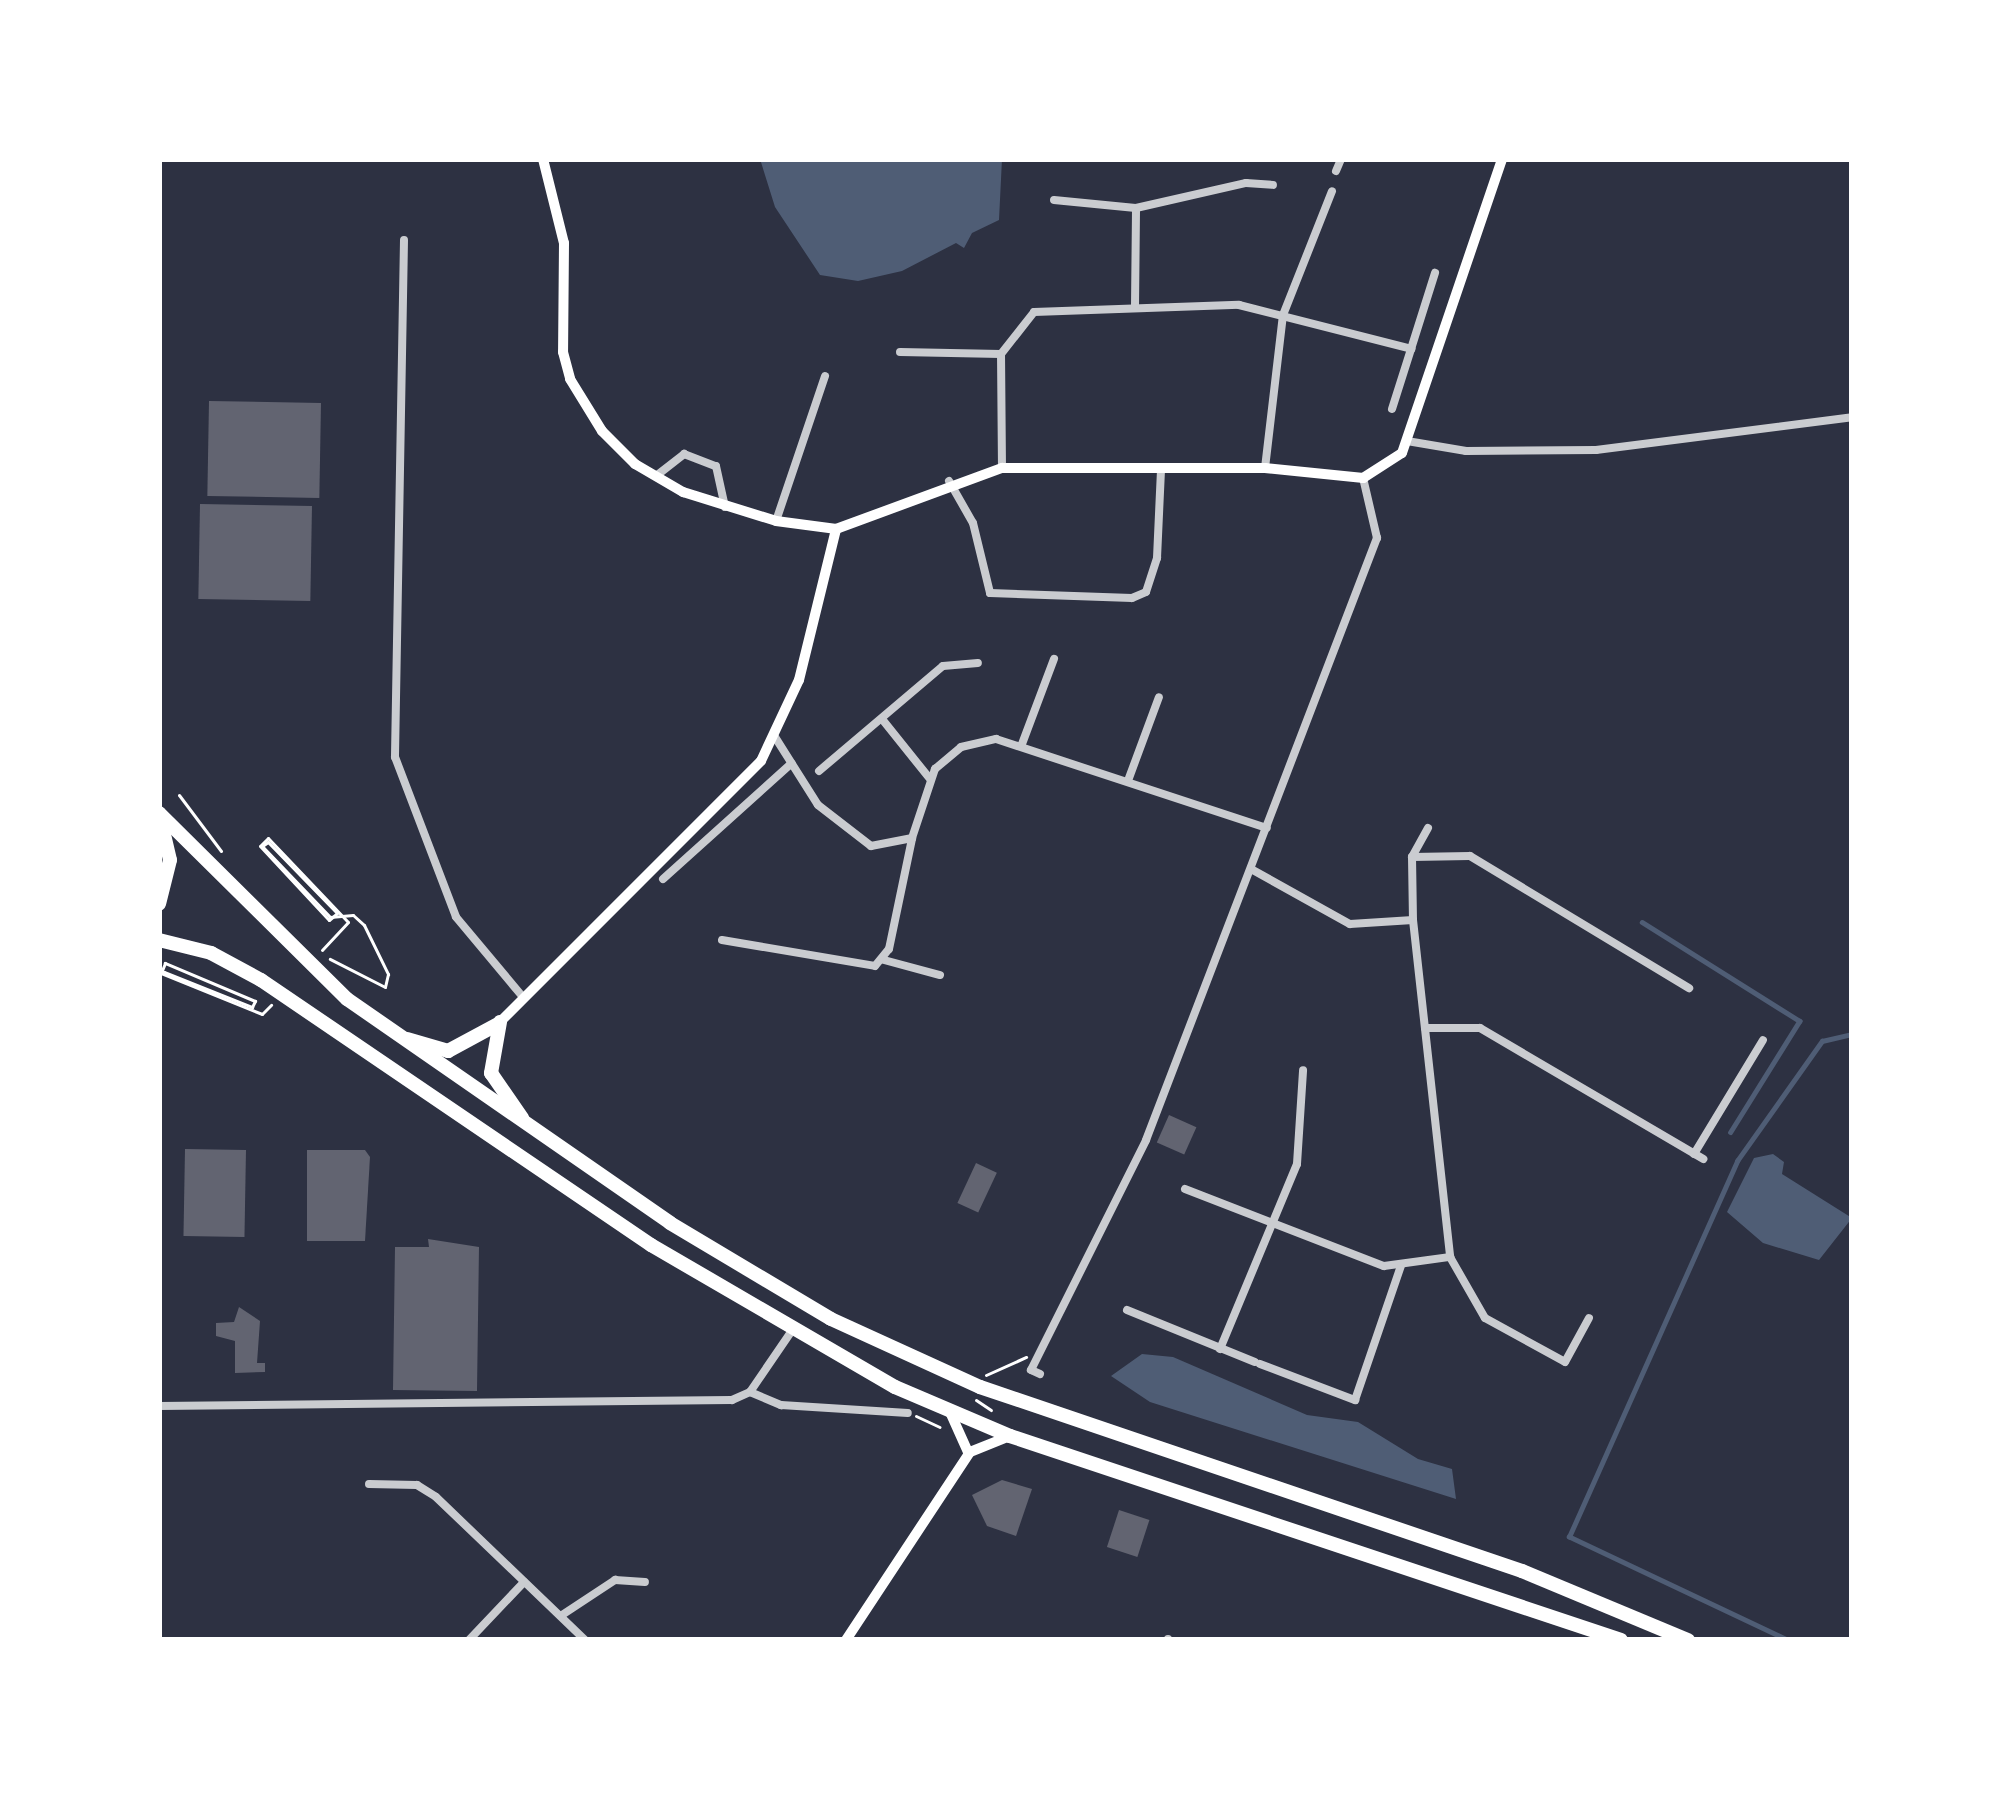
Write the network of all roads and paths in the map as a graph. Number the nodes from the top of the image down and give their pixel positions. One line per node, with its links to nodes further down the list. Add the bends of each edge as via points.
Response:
1 (543, 159): 23 (main road, via 564,243 559,331 570,379 602,431)
2 (1341, 159): 4 (street)
3 (1502, 159): 19 (main road)
4 (1336, 171)
5 (1274, 184): 8 (street)
6 (1332, 191): 12 (street)
7 (1054, 200): 8 (street)
8 (1136, 208): 11 (street)
9 (404, 240): 57 (street, via 395,757 456,917)
10 (1435, 273): 13 (street)
11 (1136, 306): 12 (street, via 1240,305); 15 (street, via 1048,306 1017,327)
12 (1283, 315): 13 (street); 21 (street)
13 (1411, 349): 17 (street)
14 (900, 352): 15 (street)
15 (1001, 354): 20 (street)
16 (825, 376): 27 (street)
17 (1392, 409)
18 (1852, 417): 19 (street, via 1596,450 1466,451)
19 (1406, 441): 24 (main road, via 1402,453)
20 (1001, 468): 22 (main road); 25 (main road)
21 (1265, 468): 22 (main road); 24 (main road)
22 (1161, 470): 25 (street, via 1156,558 1146,592 1132,598 990,593 977,535)
23 (655, 477): 26 (main road); 26 (street, via 684,454 716,466)
24 (1363, 478): 41 (street, via 1377,538)
25 (949, 481): 28 (main road)
26 (725, 508): 27 (main road)
27 (776, 521): 28 (main road)
28 (836, 529): 33 (main road, via 799,680)
29 (1054, 658): 34 (street)
30 (978, 663): 32 (street, via 943,666)
31 (1159, 697): 37 (street)
32 (882, 719): 36 (street); 38 (street)
33 (775, 737): 35 (street); 57 (main road, via 737,786)
34 (1022, 744): 37 (street); 38 (street, via 996,739 961,747)
35 (792, 764): 43 (street, via 849,833 888,849); 47 (street)
36 (819, 771)
37 (1129, 778): 41 (street)
38 (930, 779): 43 (street)
39 (179, 795): 44 (path)
40 (159, 814): 48 (highway, via 170,860); 60 (highway, via 295,954)
41 (1267, 828): 46 (street)
42 (1428, 828): 45 (street)
43 (912, 838): 54 (street)
44 (223, 855)
45 (1412, 857): 50 (street); 56 (street, via 1470,856)
46 (1251, 869): 50 (street, via 1349,924); 72 (street, via 1129,1180)
47 (663, 879)
48 (159, 904)
49 (330, 917): 52 (path, via 353,915 364,925 388,974 385,987 351,976)
50 (1413, 920): 59 (street)
51 (159, 940): 70 (highway, via 211,953 261,980)
52 (310, 940)
53 (722, 940): 54 (street, via 860,968)
54 (884, 960): 55 (street)
55 (940, 975)
56 (1689, 988)
57 (523, 997): 58 (main road)
58 (500, 1022): 60 (highway, via 448,1051); 63 (highway, via 491,1072)
59 (1425, 1028): 61 (street, via 1480,1028 1698,1156); 66 (street)
60 (396, 1035): 63 (highway)
61 (1763, 1040)
62 (1303, 1070): 65 (street, via 1297,1164)
63 (538, 1135): 90 (highway, via 831,1318 964,1381 1500,1563)
64 (1185, 1190): 65 (street)
65 (1277, 1226): 67 (street); 71 (street)
66 (1450, 1256): 67 (street); 69 (street, via 1485,1318 1564,1362)
67 (1401, 1266): 71 (street, via 1355,1400)
68 (1127, 1310): 71 (street)
69 (1589, 1318)
70 (791, 1331): 75 (street); 77 (highway)
71 (1220, 1348)
72 (1038, 1359): 73 (path); 74 (street, via 1031,1370)
73 (986, 1372)
74 (1040, 1375)
75 (750, 1391): 76 (street, via 733,1400); 78 (street, via 781,1405)
76 (159, 1406)
77 (950, 1412): 80 (highway); 81 (main road)
78 (912, 1414): 79 (path)
79 (951, 1432)
80 (1010, 1436): 81 (main road); 89 (highway)
81 (968, 1456): 88 (main road)
82 (369, 1484): 83 (street, via 417,1485 436,1497)
83 (524, 1582): 85 (street); 86 (street)
84 (646, 1582): 85 (street, via 615,1580)
85 (562, 1615): 87 (street)
86 (469, 1640)
87 (585, 1640)
88 (846, 1640)
89 (1621, 1640)
90 (1688, 1640)

